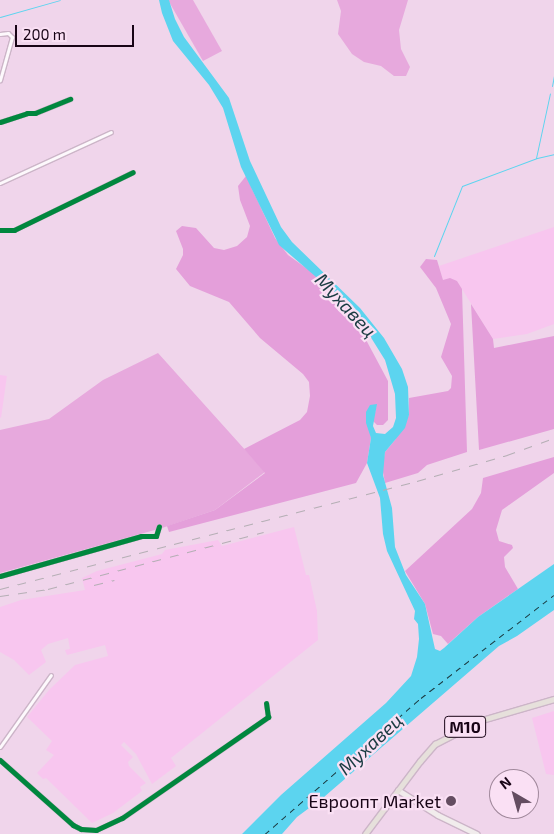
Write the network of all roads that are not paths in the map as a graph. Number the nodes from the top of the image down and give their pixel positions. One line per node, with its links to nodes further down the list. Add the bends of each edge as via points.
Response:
1 (0, 34): 2 (street, via 8,33 12,37)
2 (0, 80)
3 (70, 99): 4 (street)
4 (0, 122)
5 (111, 132): 7 (street)
6 (133, 172): 8 (street, via 14,230)
7 (0, 183)
8 (0, 230)
9 (160, 526): 10 (street, via 156,536 141,536)
10 (0, 576)
11 (51, 675): 14 (street)
12 (554, 699): 16 (main road, М10, via 482,720 442,739 425,754)
13 (266, 703): 15 (street, via 268,717 122,818 96,830 88,831 72,825)
14 (0, 747)
15 (0, 760)
16 (398, 790): 17 (main road, М10); 18 (main road)
17 (365, 834)
18 (477, 834)

